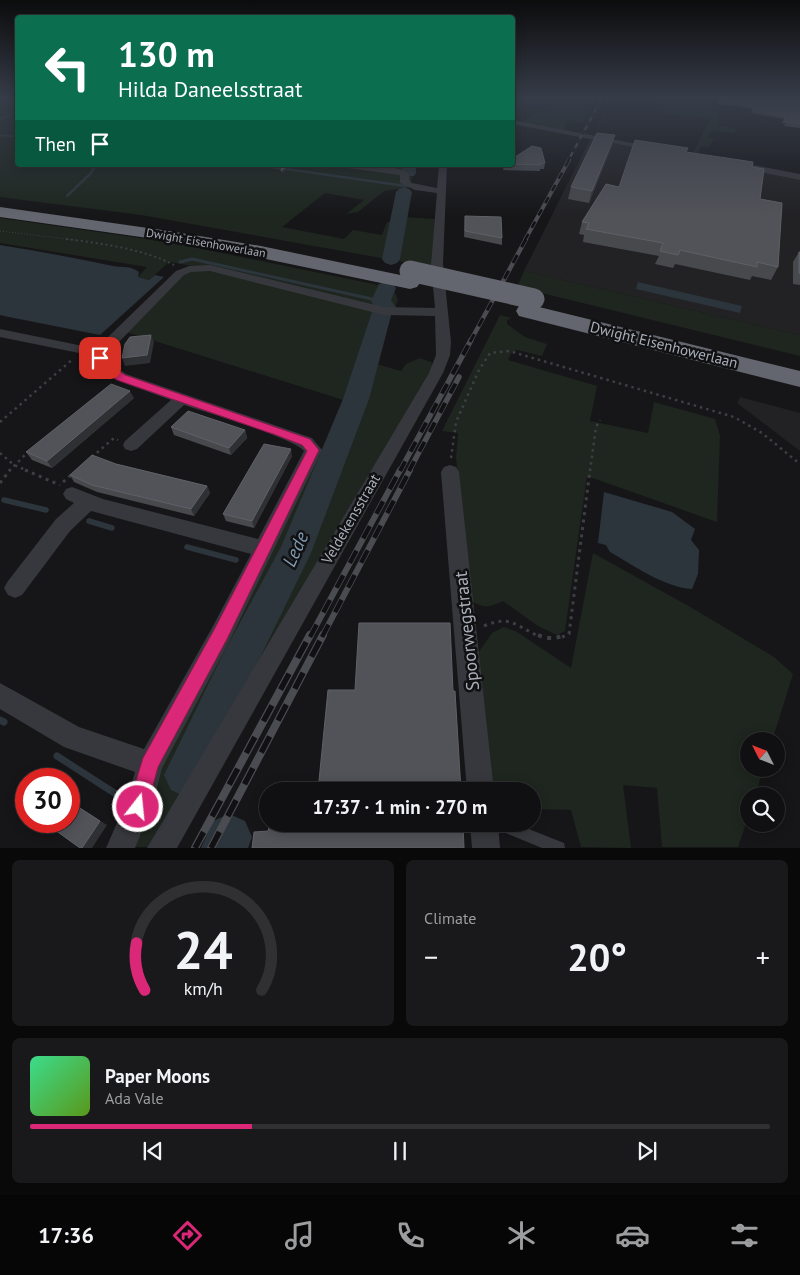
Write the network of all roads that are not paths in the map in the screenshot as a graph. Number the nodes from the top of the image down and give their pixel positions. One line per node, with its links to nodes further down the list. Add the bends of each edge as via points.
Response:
1 (587, 138): 2 (street)
2 (664, 152)
3 (730, 163): 6 (street)
4 (362, 167): 7 (street, via 403,173 405,183 410,186)
5 (443, 167): 7 (street, Veldekensstraat)
6 (800, 177)
7 (441, 191): 12 (street, Veldekensstraat, via 437,264)
8 (0, 203): 10 (highway, Dwight Eisenhowerlaan, via 99,214 224,234)
9 (0, 212): 10 (highway, Dwight Eisenhowerlaan, via 169,236)
10 (410, 277): 11 (highway)
11 (530, 305): 15 (highway, Dwight Eisenhowerlaan); 16 (highway, Dwight Eisenhowerlaan)
12 (441, 312): 14 (street, via 384,311 210,268 189,269 180,273 113,340); 28 (street, Veldekensstraat, via 443,355 436,373)
13 (0, 333): 14 (street)
14 (91, 354): 17 (street, via 121,377)
15 (800, 364)
16 (800, 379)
17 (181, 399): 18 (street); 20 (street, via 297,438 313,450)
18 (132, 445)
19 (450, 472): 24 (street, Spoorwegstraat)
20 (265, 549): 21 (street, via 99,506 74,493 64,525); 23 (street)
21 (15, 588)
22 (0, 694): 23 (street, via 73,738)
23 (150, 764): 27 (street, via 138,807)
24 (480, 782)
25 (485, 832): 29 (street)
26 (520, 832): 30 (lane)
27 (120, 848)
28 (161, 848)
29 (486, 848)
30 (559, 848)

